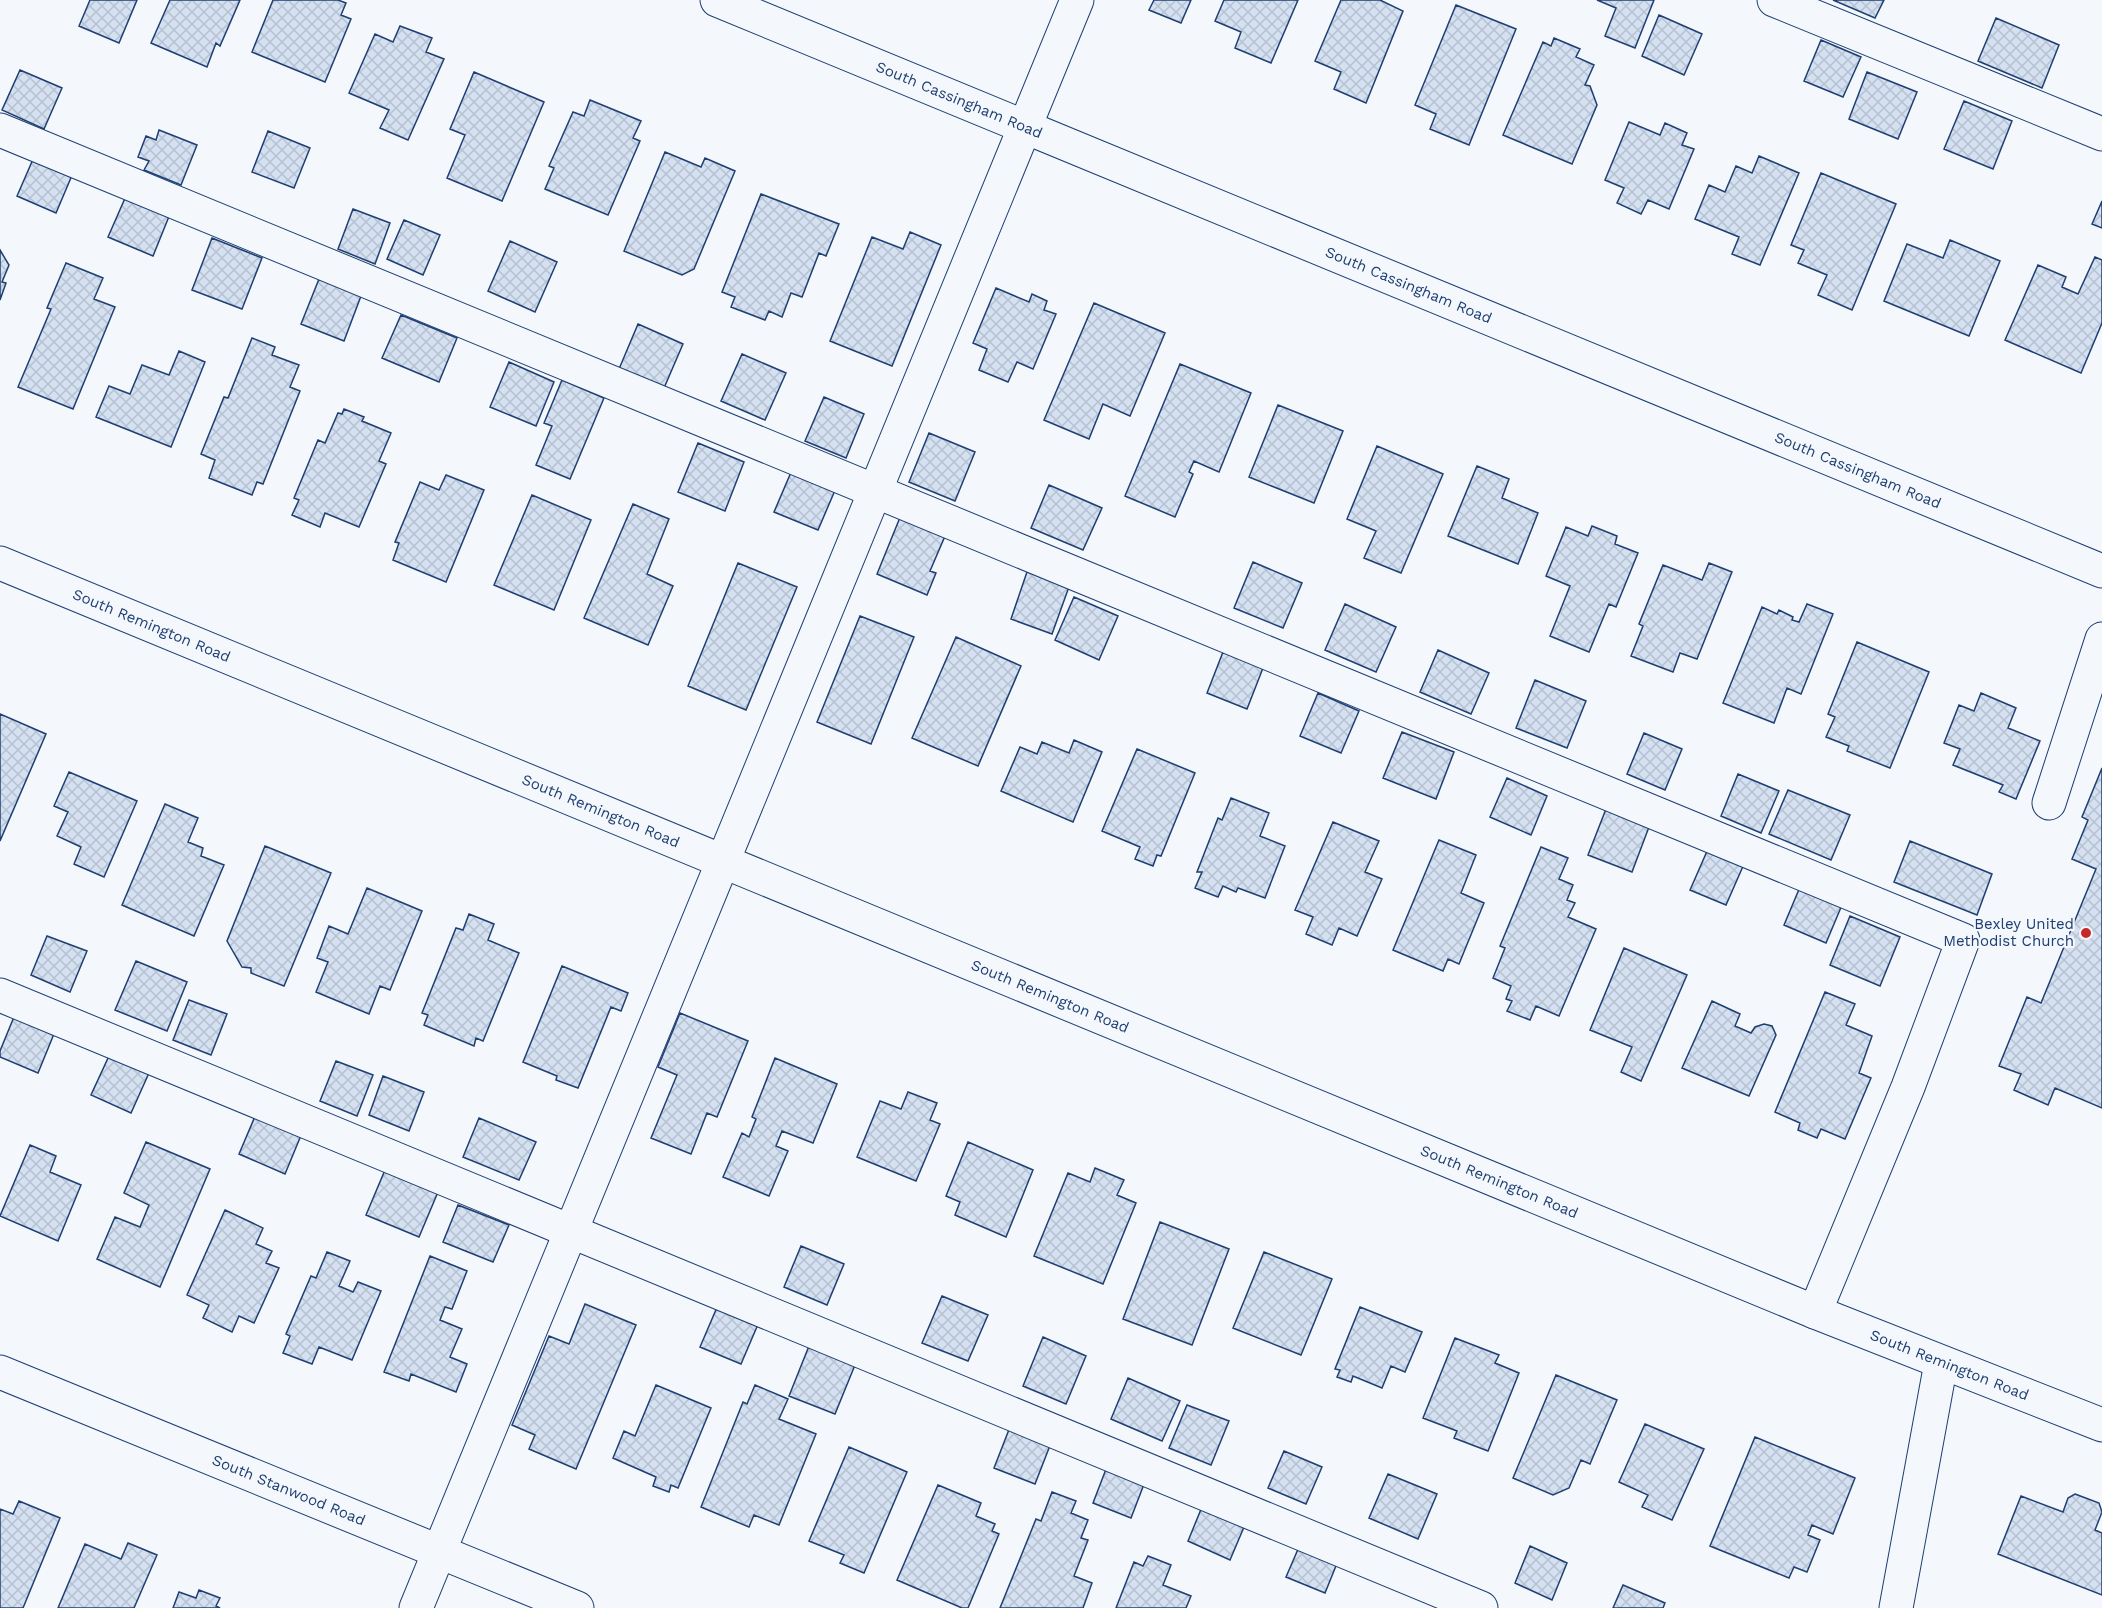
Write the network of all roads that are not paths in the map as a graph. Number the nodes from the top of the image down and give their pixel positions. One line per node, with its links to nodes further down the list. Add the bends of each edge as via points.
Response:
1 (717, 0): 4 (street, South Cassingham Road)
2 (1077, 0): 4 (street)
3 (1774, 0): 6 (street)
4 (1026, 128): 7 (street); 9 (street, South Cassingham Road)
5 (0, 130): 7 (street)
6 (2102, 134)
7 (876, 490): 12 (street); 15 (street, via 1962,940 1908,1088)
8 (0, 563): 12 (street, South Remington Road)
9 (2102, 571)
10 (2102, 639): 11 (street)
11 (2049, 803)
12 (723, 861): 14 (street); 15 (street, South Remington Road)
13 (0, 995): 14 (street)
14 (571, 1232): 19 (street); 22 (street)
15 (1815, 1312): 16 (street, South Remington Road)
16 (1941, 1363): 18 (street, South Remington Road); 23 (street)
17 (0, 1372): 19 (street, South Stanwood Road)
18 (2102, 1425)
19 (439, 1552): 20 (street); 21 (street, South Stanwood Road)
20 (416, 1608)
21 (577, 1608)
22 (1481, 1608)
23 (1896, 1608)

